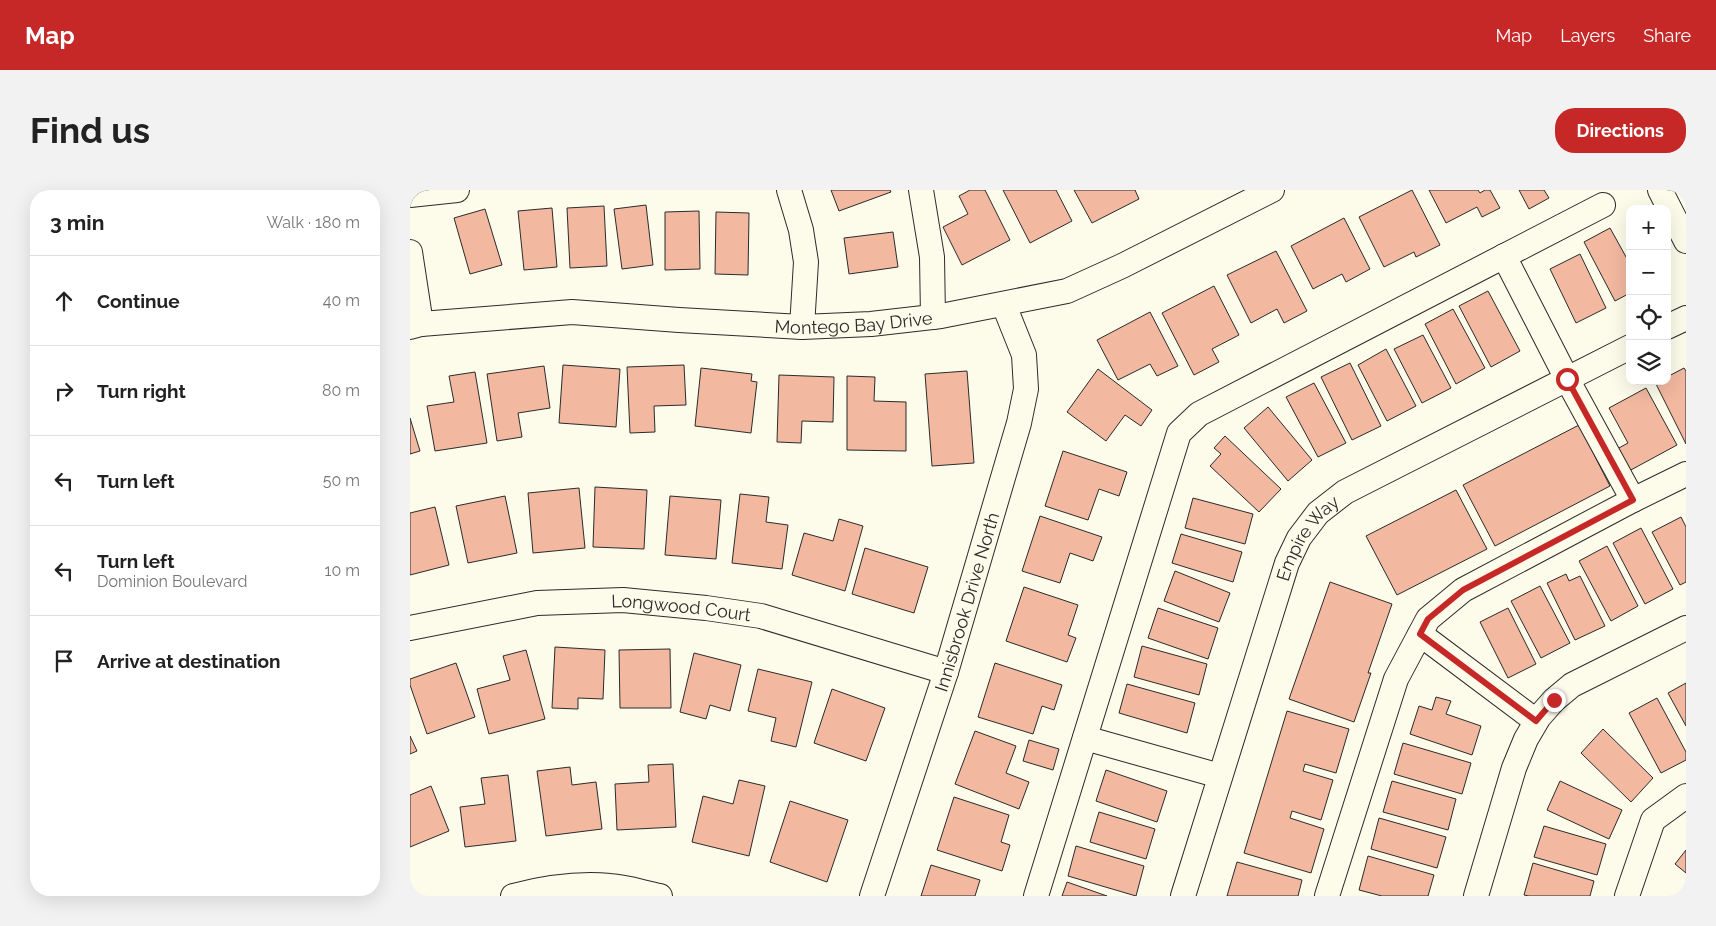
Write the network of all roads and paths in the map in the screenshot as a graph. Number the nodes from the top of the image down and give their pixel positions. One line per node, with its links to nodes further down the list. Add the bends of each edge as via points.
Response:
1 (457, 190): 6 (street)
2 (789, 190): 16 (street, via 806,262)
3 (921, 190): 12 (street, via 932,257)
4 (1272, 190): 11 (street, Montego Bay Drive, via 1122,266 1067,290)
5 (1660, 190): 8 (street)
6 (410, 196)
7 (1603, 205): 10 (street)
8 (1686, 241)
9 (410, 252): 14 (street)
10 (1504, 256): 18 (street); 26 (street, via 1199,414 1179,433)
11 (1004, 305): 12 (street, Montego Bay Drive); 24 (street, Innisbrook Drive North, via 1024,355 1026,389 1019,423)
12 (934, 317): 16 (street, Montego Bay Drive)
13 (1686, 318): 15 (street)
14 (416, 326): 16 (street, Montego Bay Drive, via 572,312)
15 (1671, 326)
16 (802, 327)
17 (1626, 349): 18 (street, Empire Way)
18 (1567, 379): 20 (street); 27 (street, Empire Way, via 1345,492 1318,513 1299,538 1287,564)
19 (1686, 474): 20 (street)
20 (1633, 500): 23 (street, via 1463,590 1428,619)
21 (410, 628): 24 (street, Longwood Court, via 538,603 623,600 761,616)
22 (1686, 628): 25 (street, via 1572,685)
23 (1420, 634): 25 (street); 34 (street, via 1396,678)
24 (946, 672): 31 (street, Innisbrook Drive North)
25 (1536, 721): 35 (street, via 1514,768)
26 (1085, 738): 27 (street); 32 (street)
27 (1220, 776): 33 (street, Empire Way)
28 (1686, 796): 36 (street, via 1652,820)
29 (513, 896): 30 (street, via 584,886 611,886)
30 (660, 896)
31 (872, 896)
32 (1036, 896)
33 (1183, 896)
34 (1327, 896)
35 (1476, 896)
36 (1627, 896)

